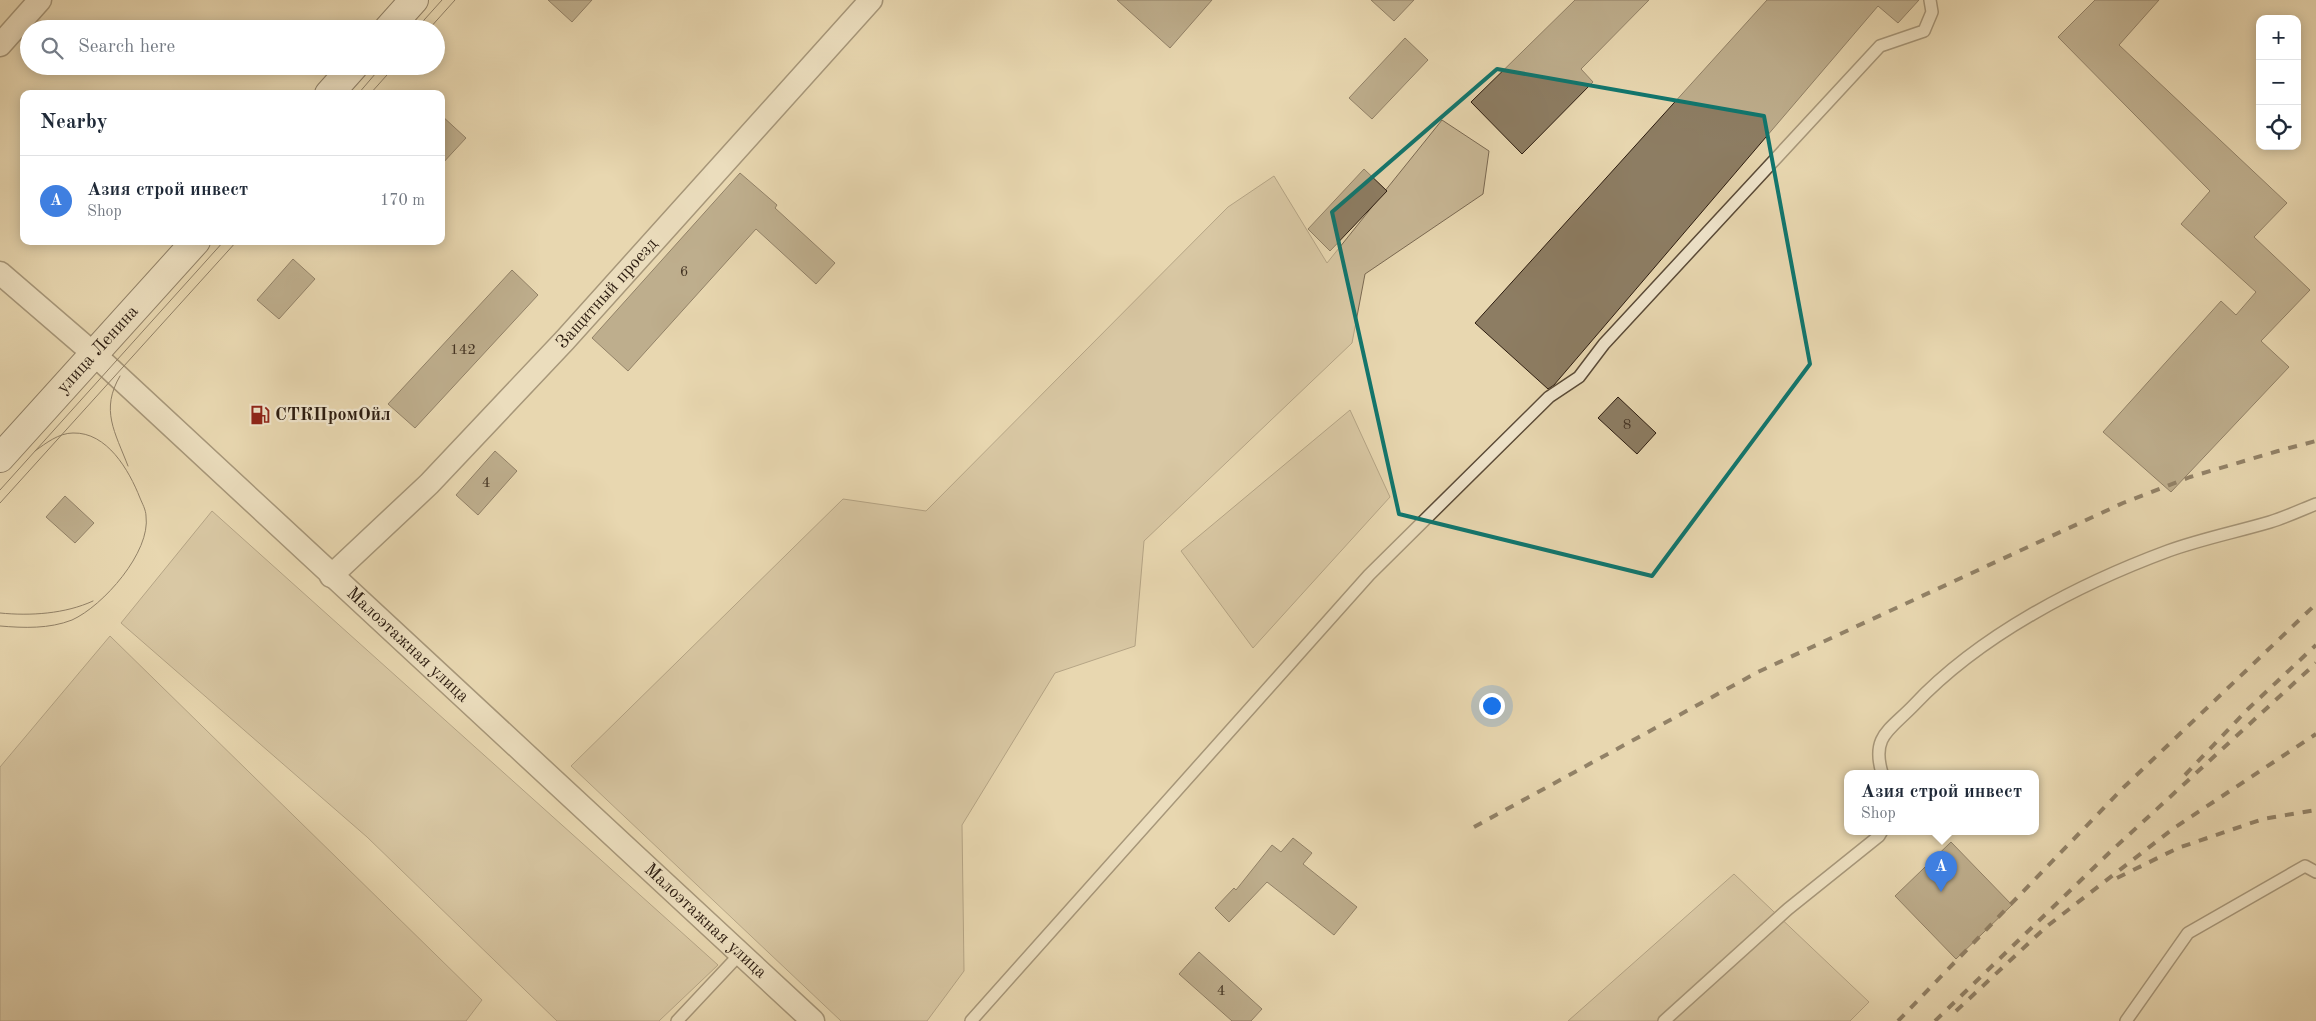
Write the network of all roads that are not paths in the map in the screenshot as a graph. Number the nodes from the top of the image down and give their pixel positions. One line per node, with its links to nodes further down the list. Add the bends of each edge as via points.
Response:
1 (40, 0): 5 (street)
2 (414, 0): 6 (main road)
3 (870, 0): 16 (street, Защитный проезд, via 551,354 429,484)
4 (1930, 0): 23 (lane, via 1932,12 1924,31 1880,46 1604,344 1579,377 1549,397 1369,575)
5 (22, 20)
6 (396, 20)
7 (20, 22): 8 (street)
8 (0, 45)
9 (346, 75): 10 (main road)
10 (333, 90)
11 (192, 245): 13 (main road, улица Ленина)
12 (0, 273): 13 (street, Малоэтажная улица)
13 (94, 354): 14 (main road, улица Ленина); 16 (street, Малоэтажная улица)
14 (0, 458)
15 (2316, 504): 17 (lane, via 2160,555 2077,590 1979,647 1934,683 1879,741 1877,755)
16 (331, 576): 20 (street, Малоэтажная улица)
17 (1881, 770)
18 (1880, 835): 24 (lane, via 1788,909)
19 (2316, 872): 25 (lane, via 2305,866 2188,933)
20 (740, 954): 21 (lane); 22 (street, Малоэтажная улица)
21 (677, 1021)
22 (813, 1021)
23 (970, 1021)
24 (1664, 1021)
25 (2126, 1021)

